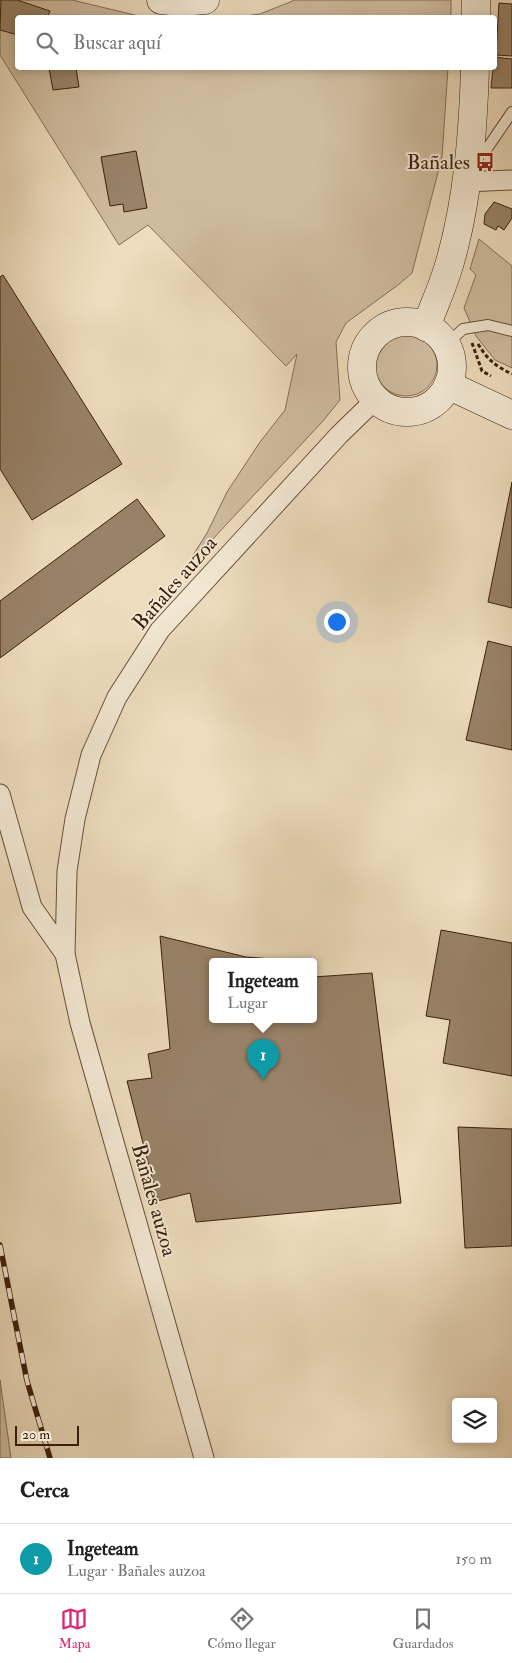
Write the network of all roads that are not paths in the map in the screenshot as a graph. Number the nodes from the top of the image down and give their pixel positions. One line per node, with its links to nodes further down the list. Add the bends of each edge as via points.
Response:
1 (161, 0): 2 (street)
2 (205, 0)
3 (476, 0): 4 (street)
4 (476, 15)
5 (474, 70): 7 (street)
6 (512, 112): 7 (lane, via 486,150)
7 (470, 149): 9 (street)
8 (512, 180): 9 (street)
9 (467, 182): 10 (street, via 450,263)
10 (426, 327): 12 (street, via 438,334); 14 (street, via 398,323 374,336 362,361 362,376)
11 (512, 331): 12 (lane, via 488,325)
12 (454, 337): 13 (street)
13 (448, 385): 14 (street, via 438,400 422,410 397,411); 15 (street)
14 (375, 400): 17 (street, Bañales auzoa, via 160,630 117,697 91,755 75,820 67,871)
15 (512, 415)
16 (0, 794): 17 (street, Bañales auzoa, via 32,907)
17 (65, 954): 18 (street, Bañales auzoa, via 83,1032)
18 (204, 1458)

